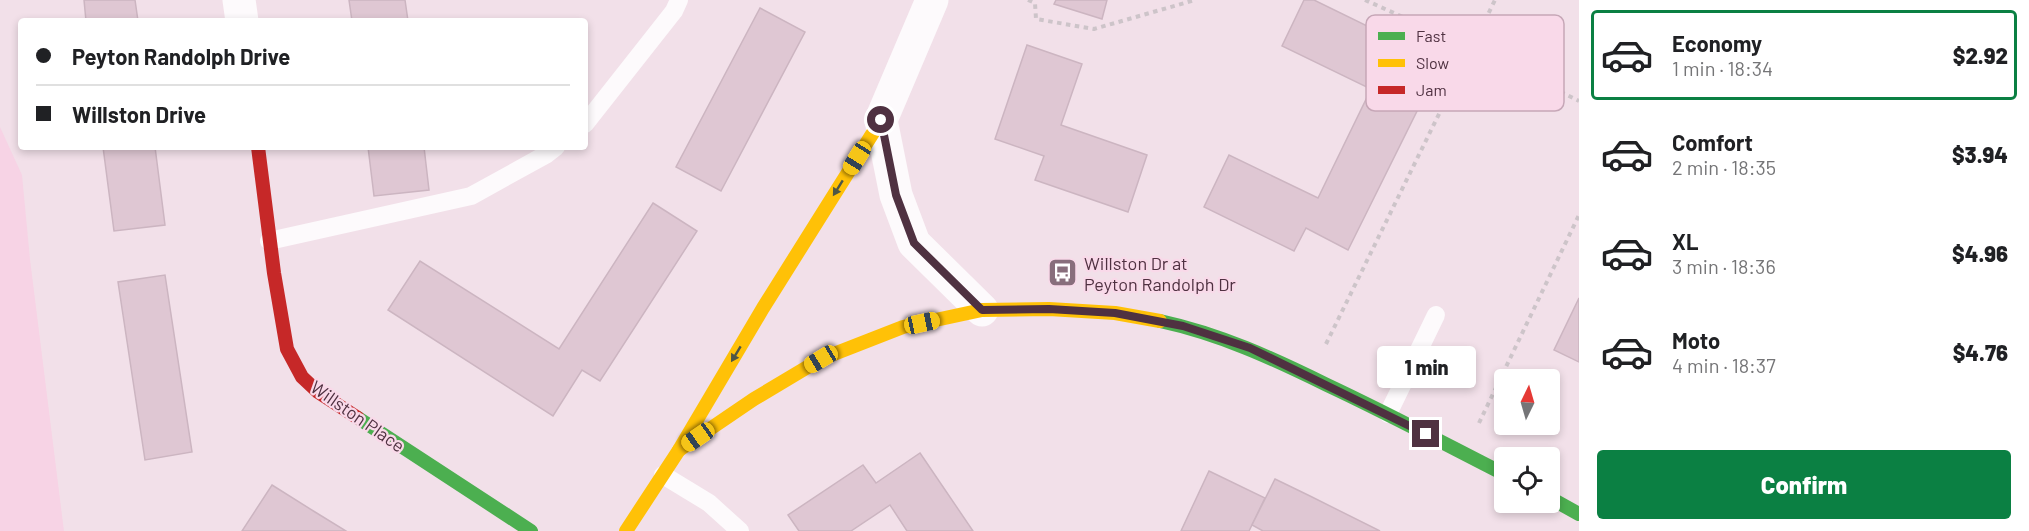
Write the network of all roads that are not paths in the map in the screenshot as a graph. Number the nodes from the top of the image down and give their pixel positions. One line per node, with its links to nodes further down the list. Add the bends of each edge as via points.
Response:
1 (239, 0): 4 (street)
2 (679, 0): 5 (lane)
3 (932, 0): 6 (street)
4 (242, 18)
5 (588, 120)
6 (881, 120): 10 (street, via 896,195 914,243); 13 (street, one-way to 13)
7 (258, 150): 9 (street, Willston Place)
8 (552, 150): 9 (lane, via 471,196)
9 (269, 241): 18 (street, Willston Place, via 287,349 302,377 318,392)
10 (982, 310): 12 (street, via 1115,313 1171,324 1250,348); 13 (street, via 903,327 821,359)
11 (1436, 315): 12 (lane)
12 (1388, 414): 14 (street)
13 (679, 450): 15 (street)
14 (1494, 469)
15 (663, 475): 19 (street); 20 (lane, via 709,503)
16 (1560, 504): 17 (street)
17 (1579, 514)
18 (531, 531)
19 (626, 531)
20 (740, 531)

